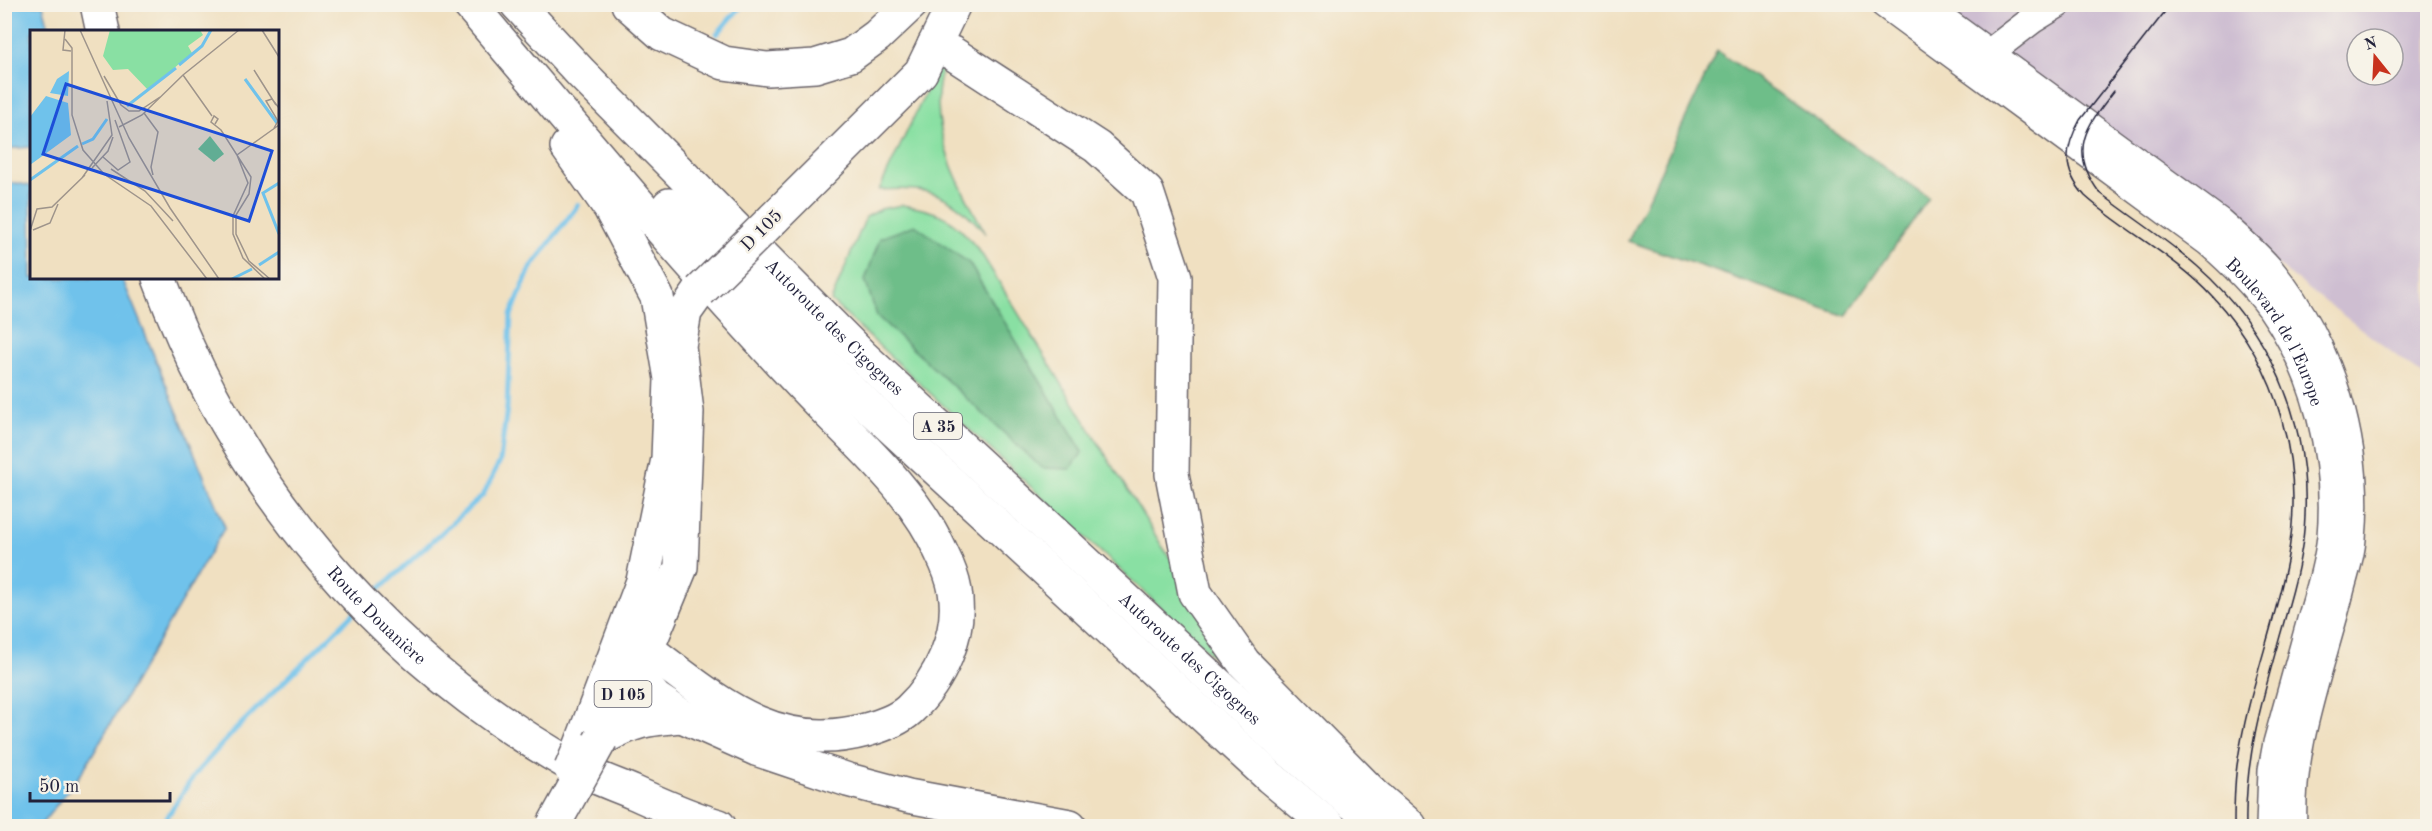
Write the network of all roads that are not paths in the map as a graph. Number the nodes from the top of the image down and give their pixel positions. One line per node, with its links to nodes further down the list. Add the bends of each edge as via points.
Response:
1 (97, 4): 10 (main road)
2 (468, 4): 14 (main road, via 746,325 877,461 927,526 955,590 957,614 938,674 908,711 880,726 850,735 821,738 776,731 749,720); 16 (main road, via 610,208 657,297 671,379 668,459 642,581); 21 (main road, Autoroute des Cigognes / A 35, via 841,381 1270,777)
3 (517, 4): 22 (main road, Autoroute des Cigognes / A 35, via 862,356 1288,749)
4 (628, 4): 5 (main road, via 672,39 724,63 767,69 815,66 851,55)
5 (911, 4)
6 (954, 4): 12 (main road, D 105)
7 (1884, 4): 24 (street, Boulevard de l'Europe, via 2208,242 2240,271 2271,308 2296,350 2315,394 2326,442 2332,491 2331,536 2326,567 2277,742)
8 (1922, 4): 11 (street, Boulevard de l'Europe)
9 (2058, 4): 11 (street)
10 (103, 30)
11 (1989, 53): 25 (street, Boulevard de l'Europe, via 2245,243 2305,320 2330,371 2348,434 2354,493 2352,541 2295,761)
12 (928, 58): 14 (main road, D 105 / D 105, bridge, via 700,291 685,312 679,346 687,412 681,567); 23 (main road, via 952,53 1097,147 1148,192 1175,278 1172,474 1195,593 1244,663 1372,794)
13 (159, 279): 19 (main road, Route Douanière, via 230,430 294,527 357,599 406,646 493,715 574,766)
14 (642, 658): 15 (main road, via 642,682 655,698); 16 (main road, D 105)
15 (682, 716): 16 (main road, via 644,719); 20 (main road, via 756,749 848,780 908,796)
16 (590, 745): 17 (main road, bridge, via 563,786); 18 (main road, D 105, bridge)
17 (545, 826)
18 (553, 826)
19 (719, 826)
20 (1070, 826)
21 (1329, 826)
22 (1380, 826)
23 (1410, 826)
24 (2270, 826)
25 (2293, 826)

